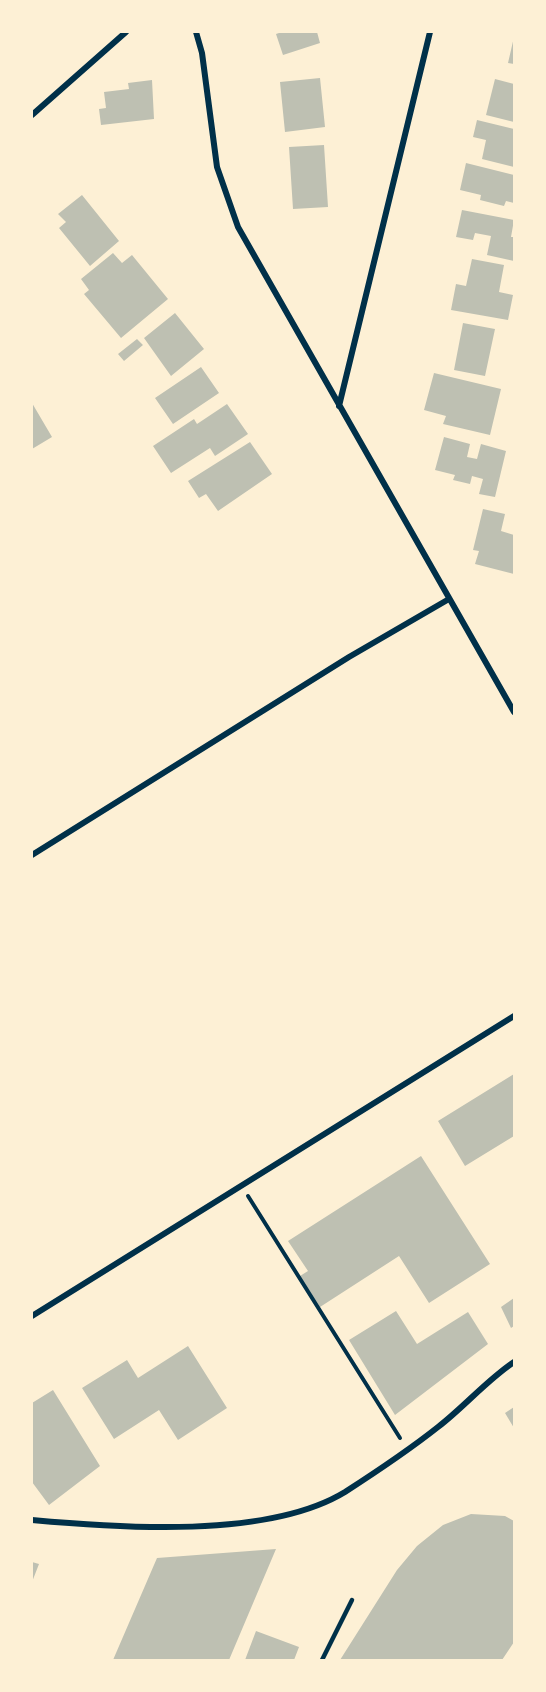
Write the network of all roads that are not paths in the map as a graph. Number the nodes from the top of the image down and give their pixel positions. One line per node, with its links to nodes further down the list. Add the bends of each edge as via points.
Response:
1 (126, 32): 4 (street)
2 (196, 32): 5 (street, via 225,197)
3 (430, 32): 5 (street)
4 (32, 115)
5 (339, 406): 6 (street)
6 (449, 599): 7 (street); 8 (street)
7 (514, 712)
8 (32, 855)
9 (514, 1016): 10 (street)
10 (32, 1316)
11 (514, 1362): 12 (street, via 407,1449 343,1493 307,1508 242,1524 106,1526)
12 (32, 1520)
13 (352, 1600): 14 (lane)
14 (322, 1660)

